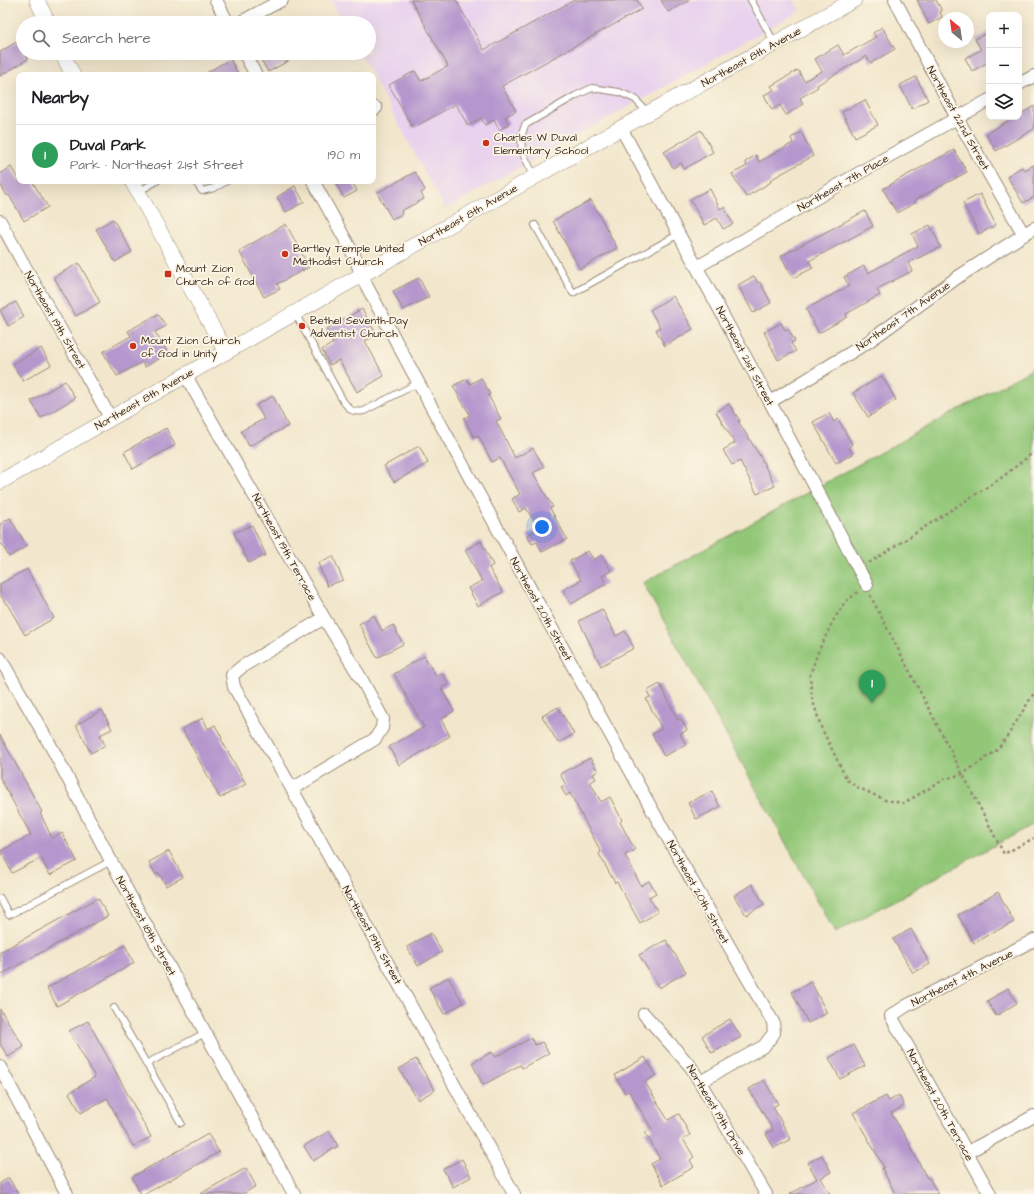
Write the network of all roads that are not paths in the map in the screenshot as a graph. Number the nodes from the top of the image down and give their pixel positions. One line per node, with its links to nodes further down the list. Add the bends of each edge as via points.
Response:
1 (36, 0): 7 (street)
2 (216, 0): 8 (street)
3 (282, 0): 9 (street)
4 (750, 0): 10 (lane)
5 (854, 0): 10 (street, Northeast 8th Avenue)
6 (895, 0): 19 (street, Northeast 22nd Street)
7 (44, 16)
8 (224, 16)
9 (252, 16)
10 (775, 44): 18 (street, Northeast 8th Avenue)
11 (66, 60): 13 (street)
12 (248, 60): 14 (street)
13 (72, 72)
14 (254, 72)
15 (1034, 76): 16 (street)
16 (1022, 82)
17 (986, 102): 19 (street, Northeast 7th Place)
18 (648, 113): 20 (street, Northeast 8th Avenue); 21 (lane, via 635,99 619,92 592,88 575,96 525,125 521,137 522,152)
19 (957, 118): 31 (street, Northeast 22nd Street); 32 (street, Northeast 7th Place)
20 (621, 128): 21 (street, Northeast 8th Avenue); 30 (street, Northeast 21st Street)
21 (535, 177): 33 (street, Northeast 8th Avenue)
22 (146, 184): 26 (lane)
23 (197, 184): 24 (lane, via 202,191)
24 (221, 184)
25 (315, 184): 33 (street, Northeast 20th Street, via 356,259)
26 (135, 187): 35 (street)
27 (0, 221): 39 (street, Northeast 19th Street)
28 (535, 225): 30 (lane, via 572,293)
29 (1034, 228): 31 (street, Northeast 7th Avenue)
30 (679, 234): 32 (street, Northeast 21st Street)
31 (1024, 235): 38 (street, Northeast 7th Avenue, via 958,277 868,342)
32 (697, 268): 38 (street, Northeast 21st Street)
33 (361, 275): 34 (street, Northeast 8th Avenue); 37 (street, Northeast 20th Street)
34 (295, 313): 35 (street, Northeast 8th Avenue); 37 (lane, via 349,409 356,412 364,411)
35 (226, 352): 36 (street, Northeast 8th Avenue)
36 (186, 376): 39 (street, Northeast 8th Avenue); 42 (street, Northeast 19th Terrace)
37 (418, 383): 55 (street, Northeast 20th Street, via 697,891 773,1022 774,1033 764,1046)
38 (770, 402): 41 (street, Northeast 21st Street)
39 (111, 419): 40 (street, Northeast 8th Avenue)
40 (1, 479)
41 (867, 585)
42 (324, 618): 44 (street, Northeast 19th Terrace, via 383,719 382,728 376,739); 44 (street, Northeast 19th Street, via 232,675 234,687)
43 (1, 664): 45 (street, Northeast 18th Street, via 53,750)
44 (292, 789): 61 (street, Northeast 19th Street)
45 (111, 861): 46 (lane, via 9,915); 51 (street, Northeast 18th Street)
46 (0, 898)
47 (1034, 940): 50 (street, Northeast 4th Avenue)
48 (114, 1008): 52 (lane)
49 (644, 1014): 55 (street, Northeast 19th Drive, via 691,1066)
50 (891, 1016): 58 (street, Northeast 20th Terrace)
51 (205, 1033): 52 (lane); 59 (street, Northeast 18th Street)
52 (146, 1064): 57 (lane)
53 (0, 1067): 54 (street)
54 (3, 1081): 60 (street)
55 (700, 1082): 62 (street, Northeast 19th Drive)
56 (1034, 1116): 58 (street)
57 (181, 1123)
58 (966, 1153): 63 (street, Northeast 20th Terrace)
59 (292, 1193)
60 (67, 1194)
61 (514, 1194)
62 (766, 1194)
63 (990, 1194)

